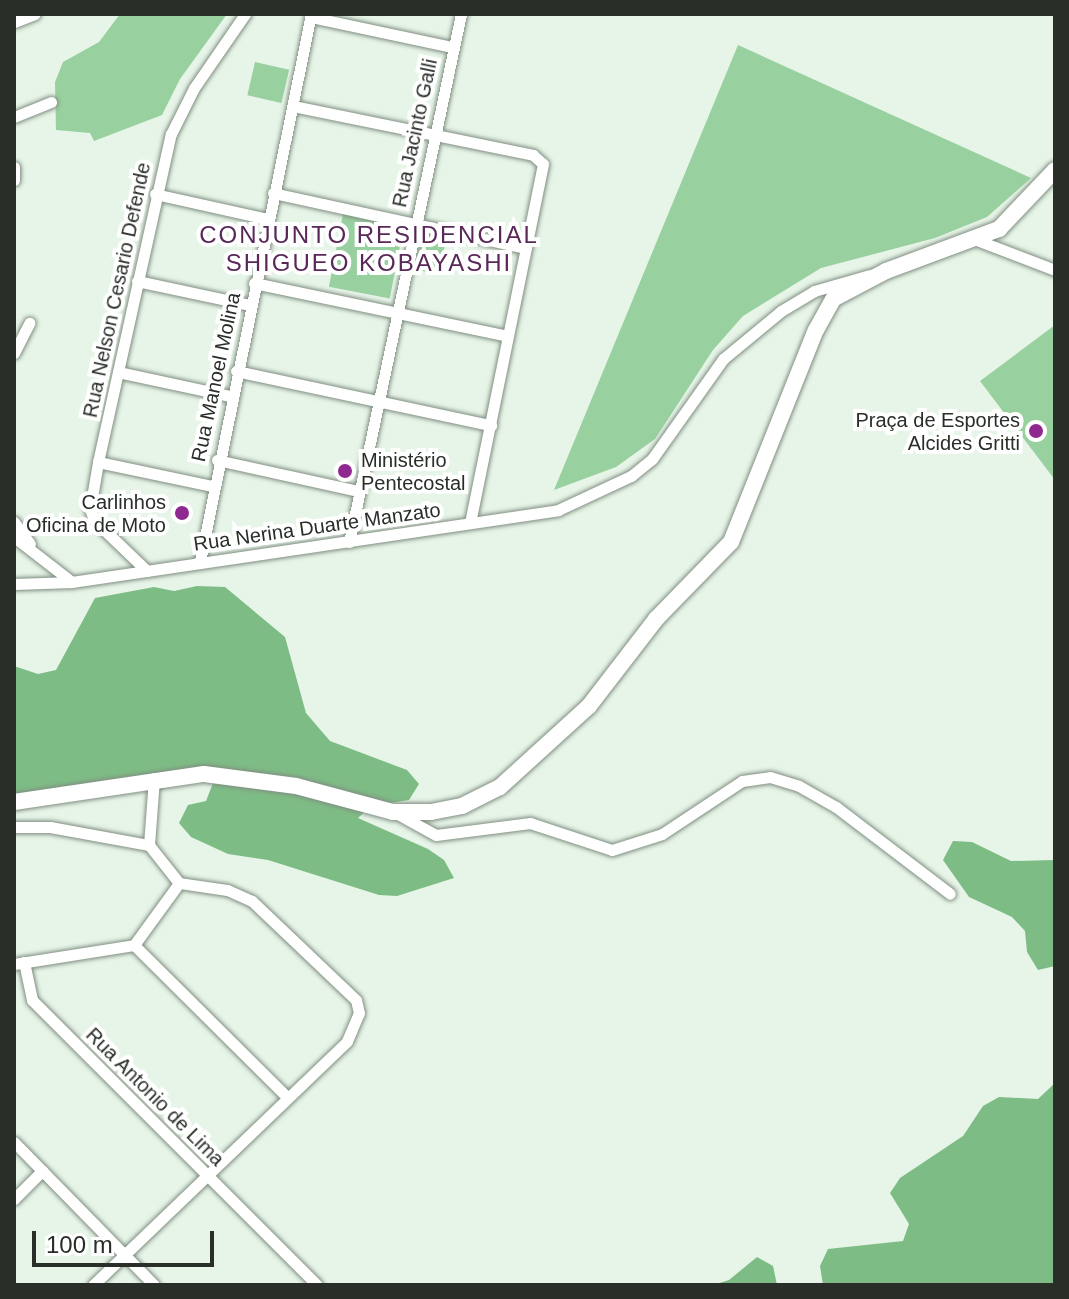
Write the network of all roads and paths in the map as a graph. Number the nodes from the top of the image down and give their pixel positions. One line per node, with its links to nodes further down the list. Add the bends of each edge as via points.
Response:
1 (35, 14): 5 (street)
2 (245, 14): 15 (street, Rua Nelson Cesario Defende, via 178,117)
3 (461, 14): 6 (street, Rua Jacinto Galli)
4 (311, 15): 6 (street); 8 (street, Rua Manoel Molina)
5 (14, 22)
6 (452, 47): 10 (street, Rua Jacinto Galli)
7 (51, 102): 9 (street)
8 (293, 106): 10 (street); 14 (street, Rua Manoel Molina)
9 (14, 117)
10 (432, 136): 17 (street, Rua Jacinto Galli); 19 (street, via 540,160 543,172)
11 (14, 167): 13 (street)
12 (1055, 170): 18 (street, via 1011,220)
13 (14, 180)
14 (273, 193): 16 (street, Rua Manoel Molina); 17 (street)
15 (155, 194): 16 (street); 22 (street, Rua Nelson Cesario Defende)
16 (268, 219): 23 (street, Rua Manoel Molina)
17 (414, 224): 19 (street); 25 (street, Rua Jacinto Galli)
18 (977, 240): 20 (street); 21 (street)
19 (526, 248): 27 (street)
20 (1055, 270)
21 (886, 271): 39 (street, Rua Nerina Duarte Manzato, via 814,291 744,341 708,376 652,459 631,476 558,510); 49 (street, via 848,288 825,311 739,530 656,619 589,706 500,787 462,806)
22 (137, 281): 24 (street); 30 (street, Rua Nelson Cesario Defende)
23 (254, 283): 24 (street, Rua Manoel Molina); 25 (street)
24 (250, 305): 29 (street, Rua Manoel Molina)
25 (397, 313): 27 (street); 32 (street, Rua Jacinto Galli)
26 (29, 323): 28 (street)
27 (508, 336): 33 (street)
28 (14, 353)
29 (236, 371): 31 (street, Rua Manoel Molina); 32 (street)
30 (118, 372): 31 (street); 35 (street, Rua Nelson Cesario Defende)
31 (230, 396): 34 (street, Rua Manoel Molina)
32 (377, 403): 33 (street); 37 (street, Rua Jacinto Galli)
33 (491, 425): 39 (street)
34 (217, 460): 36 (street, Rua Manoel Molina); 37 (street)
35 (98, 462): 36 (street); 44 (street, Rua Nelson Cesario Defende, via 90,509 94,520)
36 (212, 486): 43 (street, Rua Manoel Molina)
37 (358, 491): 41 (street, Rua Jacinto Galli)
38 (14, 522): 42 (street)
39 (470, 522): 41 (street, Rua Nerina Duarte Manzato)
40 (14, 537): 42 (street)
41 (349, 542): 43 (street, Rua Nerina Duarte Manzato)
42 (37, 553): 45 (street)
43 (200, 561): 44 (street, Rua Nerina Duarte Manzato)
44 (147, 571): 45 (street, Rua Nerina Duarte Manzato)
45 (72, 582): 46 (street, Rua Nerina Duarte Manzato)
46 (14, 584)
47 (154, 778): 48 (street); 49 (street, via 241,775); 51 (street)
48 (14, 802)
49 (393, 812): 53 (street, via 436,835 530,823 612,850 662,834 742,781 770,777 836,807)
50 (14, 827): 51 (street, via 66,829)
51 (149, 845): 52 (street)
52 (179, 883): 54 (street); 56 (street, via 227,890 252,901 356,1000 356,1026 347,1041)
53 (950, 894)
54 (134, 945): 55 (street); 56 (street)
55 (19, 963): 59 (street, Rua Antonio de Lima, via 32,1000)
56 (287, 1097): 59 (street)
57 (14, 1142): 58 (street)
58 (42, 1171): 60 (street); 61 (street)
59 (206, 1173): 61 (street); 64 (street, Rua Antonio de Lima)
60 (14, 1199)
61 (124, 1254): 62 (street); 63 (street)
62 (93, 1285)
63 (154, 1285)
64 (317, 1285)

